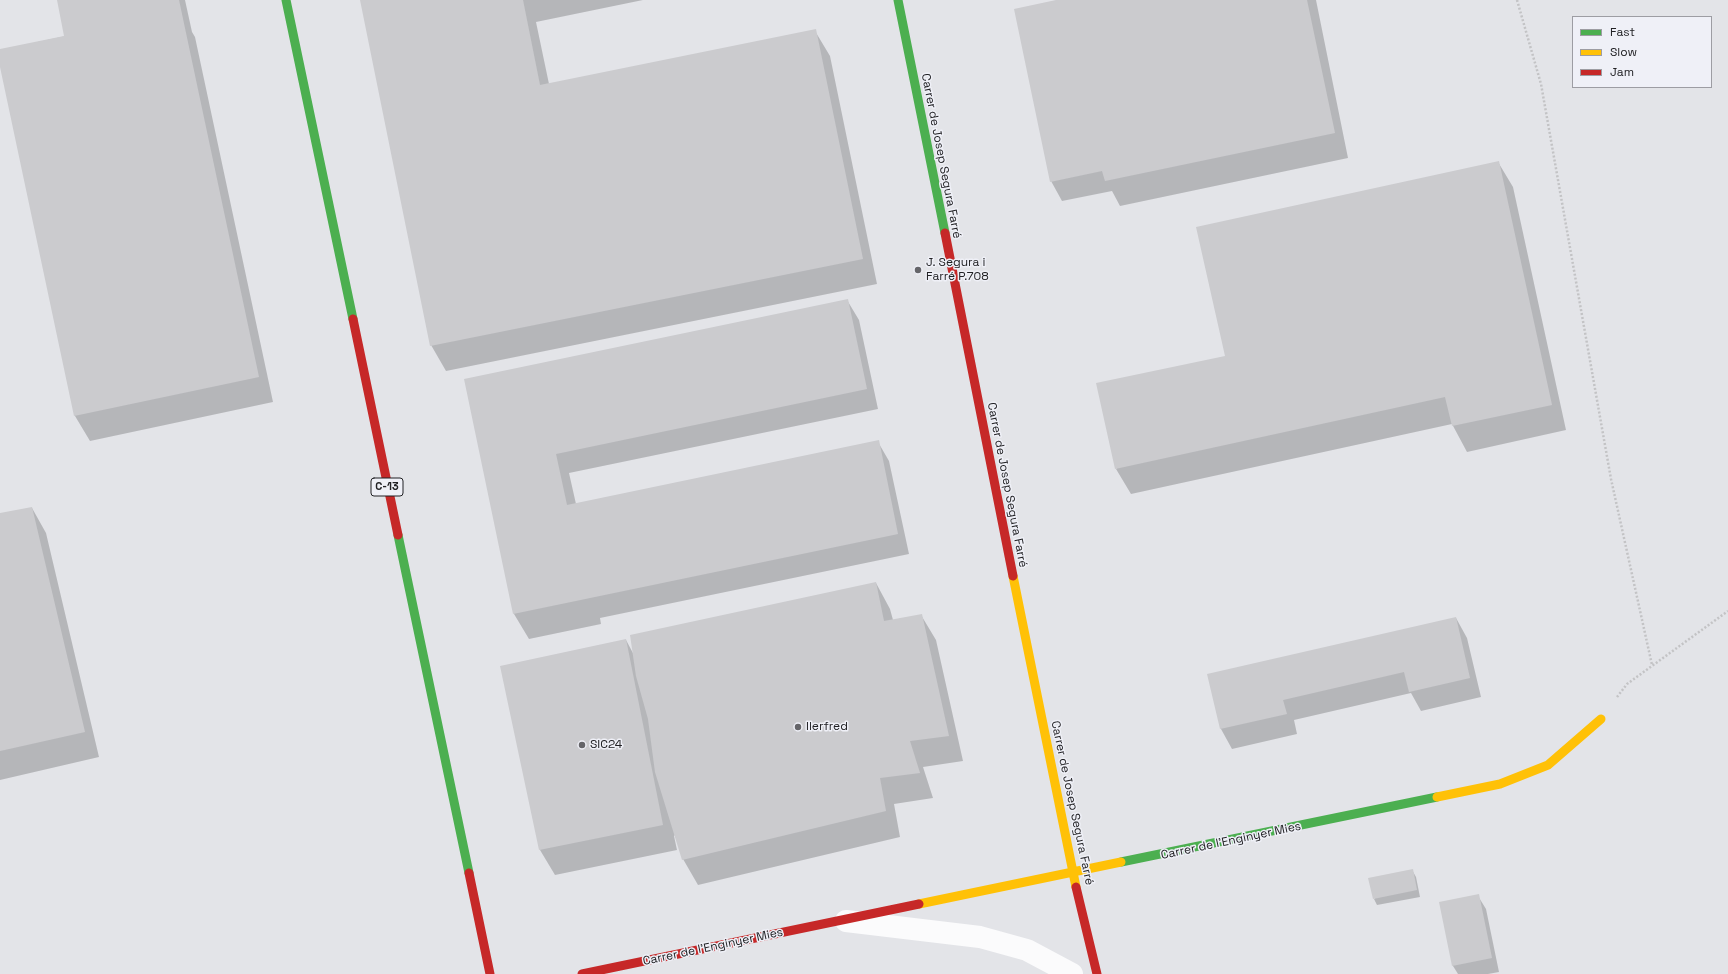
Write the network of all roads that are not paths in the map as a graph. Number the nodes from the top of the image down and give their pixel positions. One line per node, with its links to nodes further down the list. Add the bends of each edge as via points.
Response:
1 (286, 0): 6 (street, C-13)
2 (898, 0): 4 (street, Carrer de Josep Segura Farré)
3 (1601, 720): 4 (street, Carrer de l'Enginyer Mies, via 1548,765 1500,784)
4 (1073, 873): 5 (street, Carrer de l'Enginyer Mies); 9 (street, Carrer de Josep Segura Farré)
5 (843, 921): 7 (street, Carrer de l'Enginyer Mies); 8 (street, Carrer de l'Enginyer Mies, via 980,937 1027,950)
6 (490, 974)
7 (582, 974)
8 (1072, 974)
9 (1097, 974)

